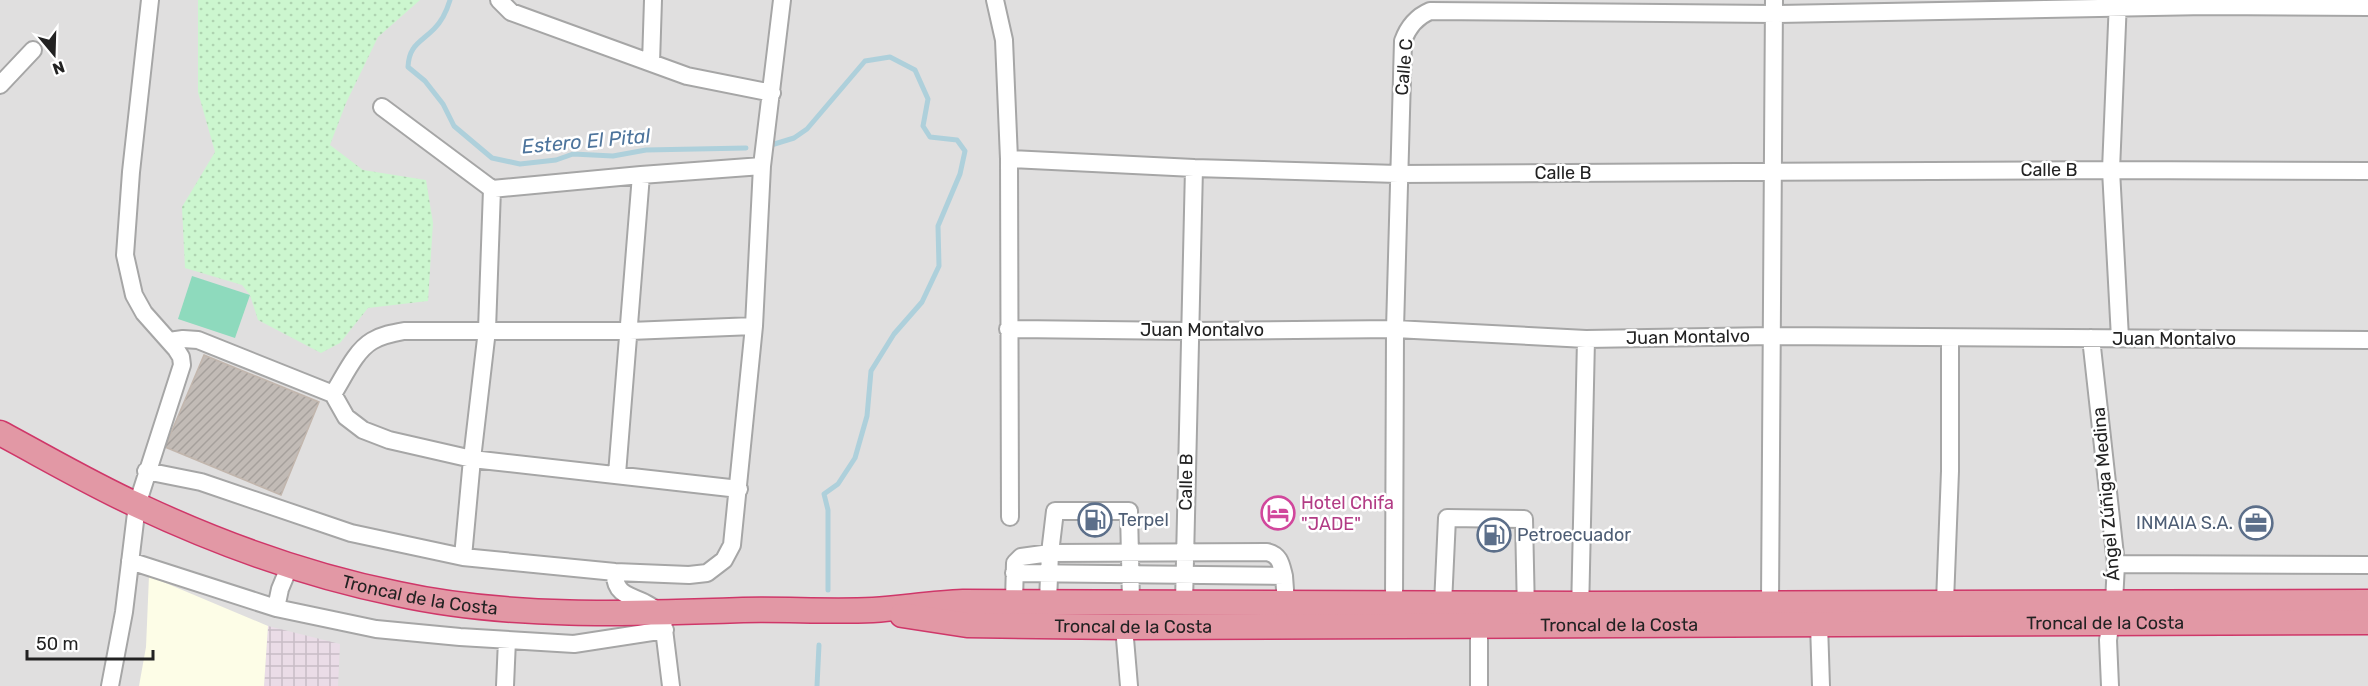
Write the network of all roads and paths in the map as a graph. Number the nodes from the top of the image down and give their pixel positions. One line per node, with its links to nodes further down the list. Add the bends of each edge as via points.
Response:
1 (150, 0): 35 (street, via 125,255 134,295)
2 (499, 0): 10 (street, via 511,12)
3 (653, 0): 10 (street)
4 (782, 0): 12 (street)
5 (995, 0): 14 (street, via 1004,40)
6 (2118, 4): 7 (street, Calle C); 8 (street, Calle C); 17 (street)
7 (1774, 7): 19 (street); 20 (street, Calle C, via 1425,13 1410,25 1403,41)
8 (2368, 7)
9 (33, 51): 11 (street)
10 (651, 63): 12 (street, via 687,76)
11 (0, 85)
12 (772, 93): 15 (street)
13 (382, 107): 22 (street)
14 (1009, 159): 16 (street); 24 (street)
15 (762, 166): 21 (street); 23 (street)
16 (1194, 168): 20 (street, Calle B); 28 (street, Calle B)
17 (2112, 170): 18 (street, Calle B); 19 (street, Calle B); 32 (street)
18 (2368, 171)
19 (1772, 172): 20 (street, Calle B); 29 (street)
20 (1398, 174): 25 (street, Calle C)
21 (641, 175): 22 (street); 27 (street)
22 (492, 189): 26 (street)
23 (754, 326): 27 (street); 41 (street)
24 (1008, 329): 28 (street, Juan Montalvo); 43 (street)
25 (1395, 329): 28 (street, Juan Montalvo); 33 (street, Juan Montalvo); 65 (street, Calle C)
26 (487, 330): 27 (street); 36 (street, via 404,331 386,335 370,342 358,355); 38 (street)
27 (630, 331): 40 (street)
28 (1189, 331): 45 (street, Calle B)
29 (1772, 336): 30 (street, Juan Montalvo); 33 (street, Juan Montalvo); 66 (street)
30 (1950, 338): 31 (street, Juan Montalvo); 60 (street)
31 (2091, 338): 32 (street, Juan Montalvo); 49 (street, Ángel Zúñiga Medina)
32 (2120, 338): 34 (street, Juan Montalvo)
33 (1586, 339): 72 (street)
34 (2368, 340)
35 (169, 341): 36 (street, via 198,340); 39 (street, via 182,364)
36 (333, 394): 38 (street, via 346,417 363,430)
37 (0, 433): 42 (highway, Troncal de la Costa)
38 (472, 459): 40 (street); 47 (street)
39 (146, 471): 42 (street); 47 (street, via 201,482 351,533)
40 (617, 474): 41 (street)
41 (739, 489): 52 (street, via 732,545 724,560 707,573)
42 (137, 505): 48 (street); 50 (highway, Troncal de la Costa)
43 (1010, 517)
44 (1131, 552): 45 (street); 46 (street); 46 (street, via 1130,511 1055,512); 55 (street)
45 (1184, 552): 56 (street, Calle B); 57 (street, via 1272,553 1281,561)
46 (1050, 553): 53 (street, via 1021,557 1015,563); 54 (street)
47 (463, 556): 52 (street)
48 (129, 561): 68 (street); 79 (street)
49 (2116, 564): 51 (street); 70 (street, Ángel Zúñiga Medina)
50 (290, 565): 68 (street); 73 (highway, Troncal de la Costa, via 366,587 452,603)
51 (2368, 565)
52 (615, 572): 73 (street, via 621,593 641,601)
53 (1014, 573): 54 (street); 58 (street)
54 (1049, 573): 55 (street); 59 (street)
55 (1131, 574): 56 (street); 62 (street)
56 (1184, 574): 57 (street); 63 (street, Calle B)
57 (1284, 576): 64 (street)
58 (1014, 601): 59 (highway, Troncal de la Costa); 69 (highway, Troncal de la Costa)
59 (1048, 601): 62 (highway, Troncal de la Costa)
60 (1945, 602): 66 (highway, Troncal de la Costa); 70 (highway, Troncal de la Costa)
61 (2368, 602): 70 (highway, Troncal de la Costa)
62 (1131, 603): 63 (highway, Troncal de la Costa)
63 (1184, 603): 64 (highway, Troncal de la Costa)
64 (1286, 603): 65 (highway, Troncal de la Costa)
65 (1394, 603): 67 (highway, Troncal de la Costa)
66 (1770, 603): 72 (highway, Troncal de la Costa)
67 (1443, 604): 71 (highway, Troncal de la Costa); 71 (street, via 1447,518 1524,519)
68 (276, 608): 78 (street, via 376,629)
69 (873, 610): 73 (highway, Troncal de la Costa, via 764,609); 77 (highway, Troncal de la Costa, via 968,625)
70 (2113, 612): 74 (highway, Troncal de la Costa); 75 (highway, Troncal de la Costa); 85 (street, Ángel Zúñiga Medina, via 2108,640)
71 (1526, 613): 72 (highway, Troncal de la Costa); 76 (highway, Troncal de la Costa)
72 (1580, 614): 75 (highway, Troncal de la Costa)
73 (663, 621): 78 (street, via 583,644); 81 (street)
74 (2368, 622)
75 (1819, 624): 84 (street)
76 (1479, 626): 77 (highway, Troncal de la Costa); 83 (street)
77 (1124, 627): 82 (street)
78 (507, 640): 80 (street)
79 (110, 686)
80 (505, 686)
81 (671, 686)
82 (1129, 686)
83 (1479, 686)
84 (1821, 686)
85 (2110, 686)

